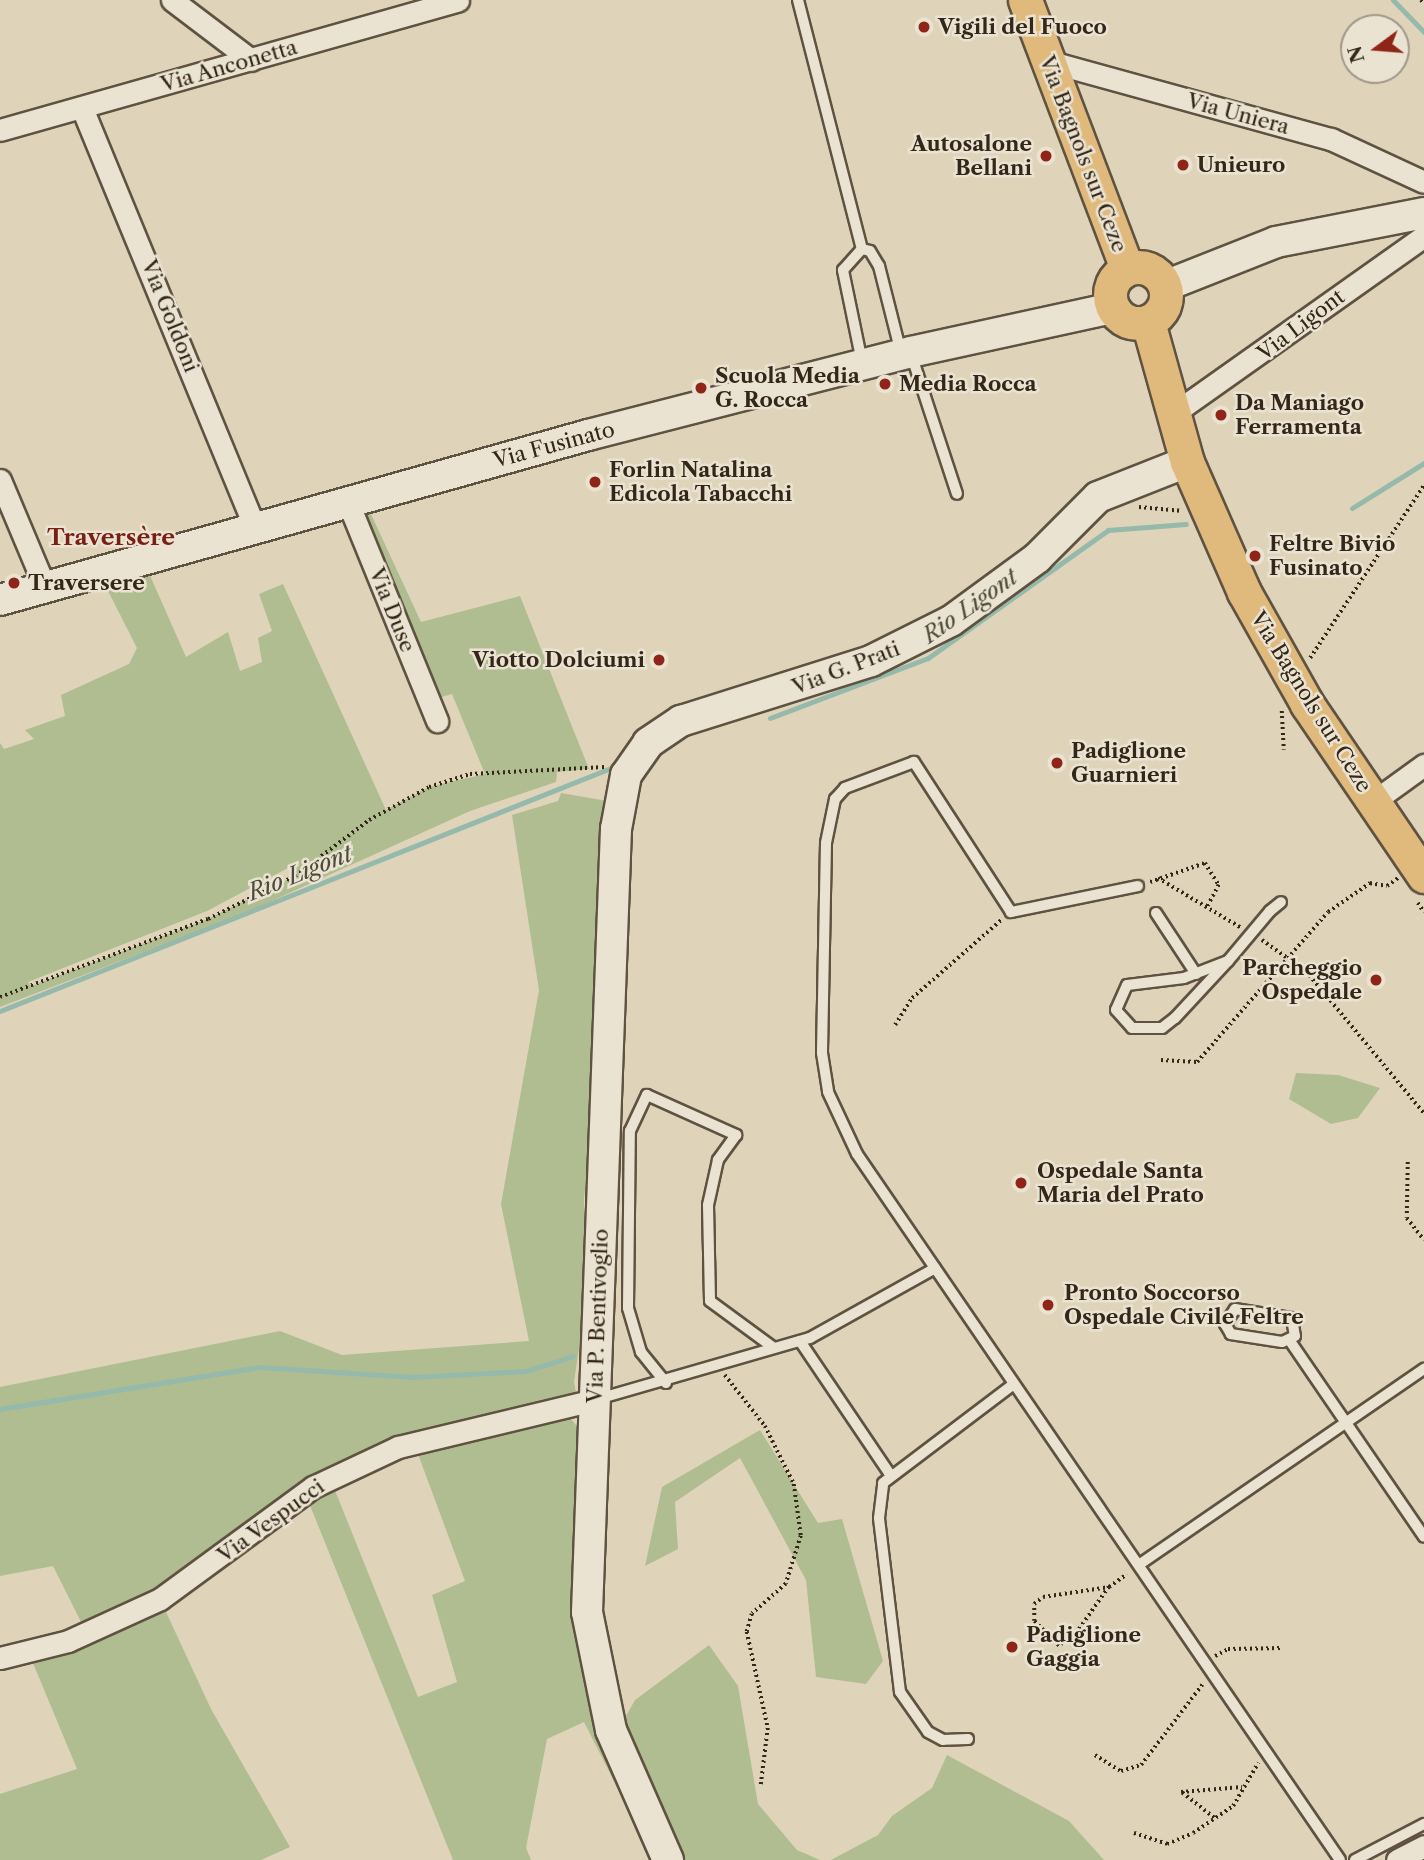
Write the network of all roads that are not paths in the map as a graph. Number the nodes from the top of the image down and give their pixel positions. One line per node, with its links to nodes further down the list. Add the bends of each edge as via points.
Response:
1 (172, 0): 6 (street)
2 (458, 0): 5 (street, Via Anconetta)
3 (798, 0): 13 (lane)
4 (1025, 0): 7 (main road, Via Bagnols sur Ceze)
5 (424, 5): 6 (street, Via Anconetta)
6 (251, 60): 8 (street, Via Anconetta)
7 (1047, 61): 10 (street, Via Uniera, via 1331,139); 14 (main road, Via Bagnols sur Ceze)
8 (82, 108): 9 (street, Via Anconetta); 25 (street, Via Goldoni)
9 (0, 130)
10 (1424, 181)
11 (1424, 213): 15 (street, via 1276,242)
12 (1424, 236): 20 (street, Via Ligont)
13 (862, 250): 18 (lane, via 870,251 879,266); 19 (lane, via 843,270)
14 (1127, 268): 15 (main road, via 1154,271); 16 (main road, via 1110,290)
15 (1165, 286): 17 (main road, via 1162,311)
16 (1113, 308): 17 (main road, via 1132,323); 18 (street, Via Fusinato)
17 (1148, 322): 20 (main road, Via Bagnols sur Ceze)
18 (906, 353): 19 (street, Via Fusinato); 23 (lane)
19 (862, 365): 24 (street, Via Fusinato)
20 (1177, 411): 21 (main road, Via Bagnols sur Ceze)
21 (1187, 462): 30 (street, Via G. Prati, via 1098,497 1015,576 931,632 844,671 681,721); 31 (main road, Via Bagnols sur Ceze, via 1260,623)
22 (0, 480): 26 (street)
23 (957, 494)
24 (347, 500): 25 (street, Via Fusinato); 28 (street, Via Duse)
25 (254, 525): 26 (street, Via Fusinato)
26 (45, 587): 27 (street, Via Fusinato)
27 (0, 600)
28 (437, 721)
29 (1424, 765): 31 (street)
30 (620, 767): 45 (street, Via P. Bentivoglio)
31 (1374, 802): 33 (main road, Via Bagnols sur Ceze)
32 (1138, 886): 38 (lane, via 1010,912 914,762 853,784 835,799 826,843 822,1052 828,1092 844,1132)
33 (1414, 886)
34 (1282, 902): 36 (lane)
35 (1156, 913): 37 (lane)
36 (1228, 961): 37 (lane); 37 (lane, via 1162,1028 1141,1031 1121,1019 1116,1000 1127,985)
37 (1196, 974)
38 (935, 1268): 39 (lane, via 883,1303); 44 (lane)
39 (800, 1341): 41 (lane); 47 (lane)
40 (1290, 1341): 40 (lane, via 1296,1325 1292,1318 1235,1309 1227,1315 1231,1334); 46 (lane)
41 (774, 1348): 43 (lane); 43 (lane, via 710,1301 708,1205 718,1160 736,1135 647,1095 630,1131 628,1308 641,1352)
42 (1424, 1369): 46 (lane)
43 (666, 1383): 45 (lane)
44 (1014, 1384): 47 (lane); 49 (lane)
45 (594, 1400): 50 (street, Via Vespucci, via 397,1447 313,1487 160,1600 68,1641); 54 (street, Via P. Bentivoglio, via 587,1568 592,1650 611,1730)
46 (1349, 1420): 48 (lane); 49 (lane)
47 (889, 1473): 51 (lane, via 879,1518 897,1682 928,1732 943,1740)
48 (1424, 1536)
49 (1140, 1564): 55 (lane)
50 (0, 1658)
51 (968, 1739)
52 (1424, 1824): 56 (lane)
53 (1424, 1846): 57 (street)
54 (668, 1860)
55 (1340, 1860)
56 (1354, 1860)
57 (1398, 1860)

